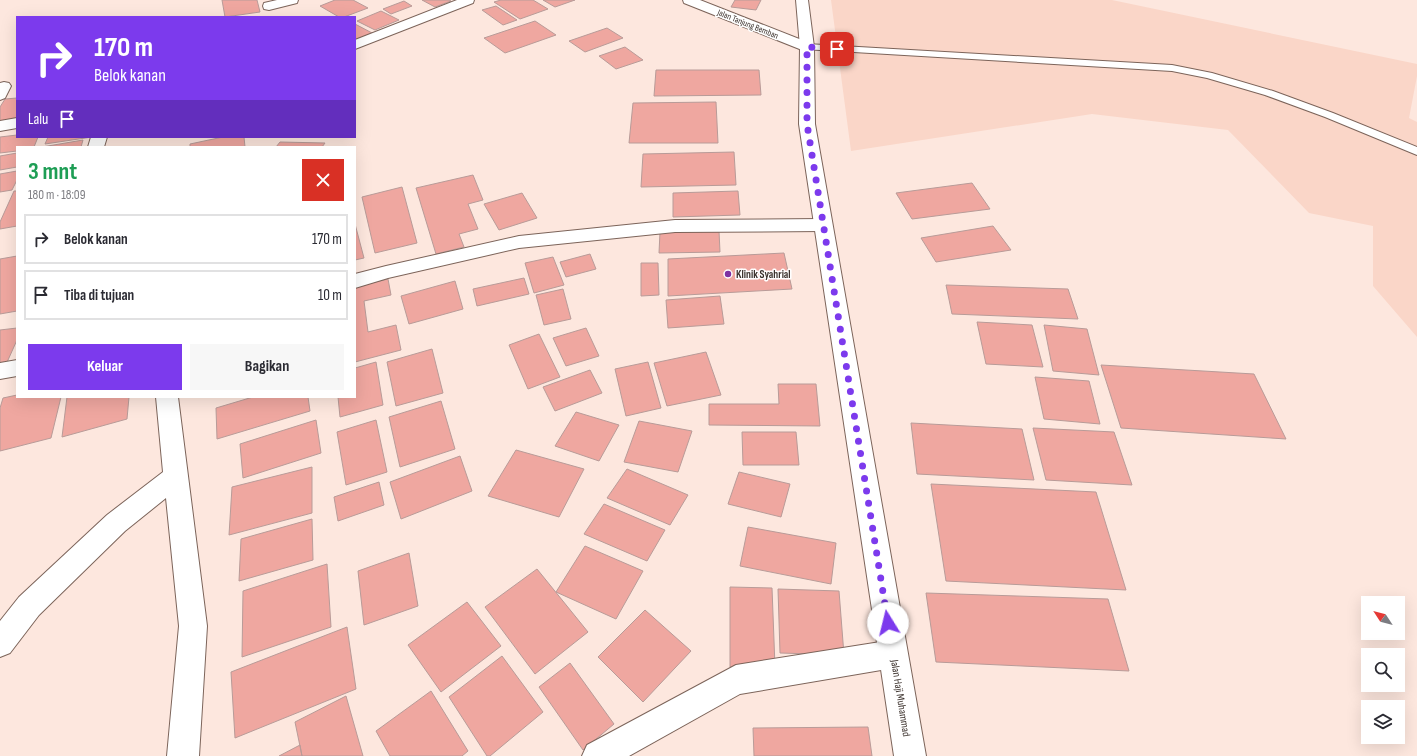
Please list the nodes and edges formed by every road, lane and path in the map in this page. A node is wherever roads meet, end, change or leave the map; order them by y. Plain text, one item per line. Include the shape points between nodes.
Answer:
1 (292, 0) edge
2 (468, 0) edge
3 (689, 0) edge
4 (802, 0) edge
5 (269, 6) dead end
6 (356, 45) edge
7 (807, 47) junction
8 (16, 123) edge
9 (0, 126) edge
10 (1417, 151) edge
11 (823, 225) junction
12 (356, 280) edge
13 (16, 368) edge
14 (0, 371) edge
15 (167, 398) edge
16 (177, 474) junction
17 (0, 643) edge
18 (894, 654) junction
19 (183, 756) edge
20 (598, 756) edge
21 (910, 756) edge

1 - 5 street
2 - 6 street
3 - 7 street, Jalan Tanjung Bemban
4 - 7 street, Jalan Haji Muhammad
7 - 10 lane via 1176,68 1262,92
7 - 11 street, Jalan Haji Muhammad via 807,124
8 - 9 street
11 - 12 street via 675,226 519,242
11 - 18 street, Jalan Haji Muhammad
13 - 14 street
15 - 16 street
16 - 17 street via 116,523 29,606
16 - 19 street via 193,626
18 - 20 street via 736,680
18 - 21 street, Jalan Haji Muhammad

